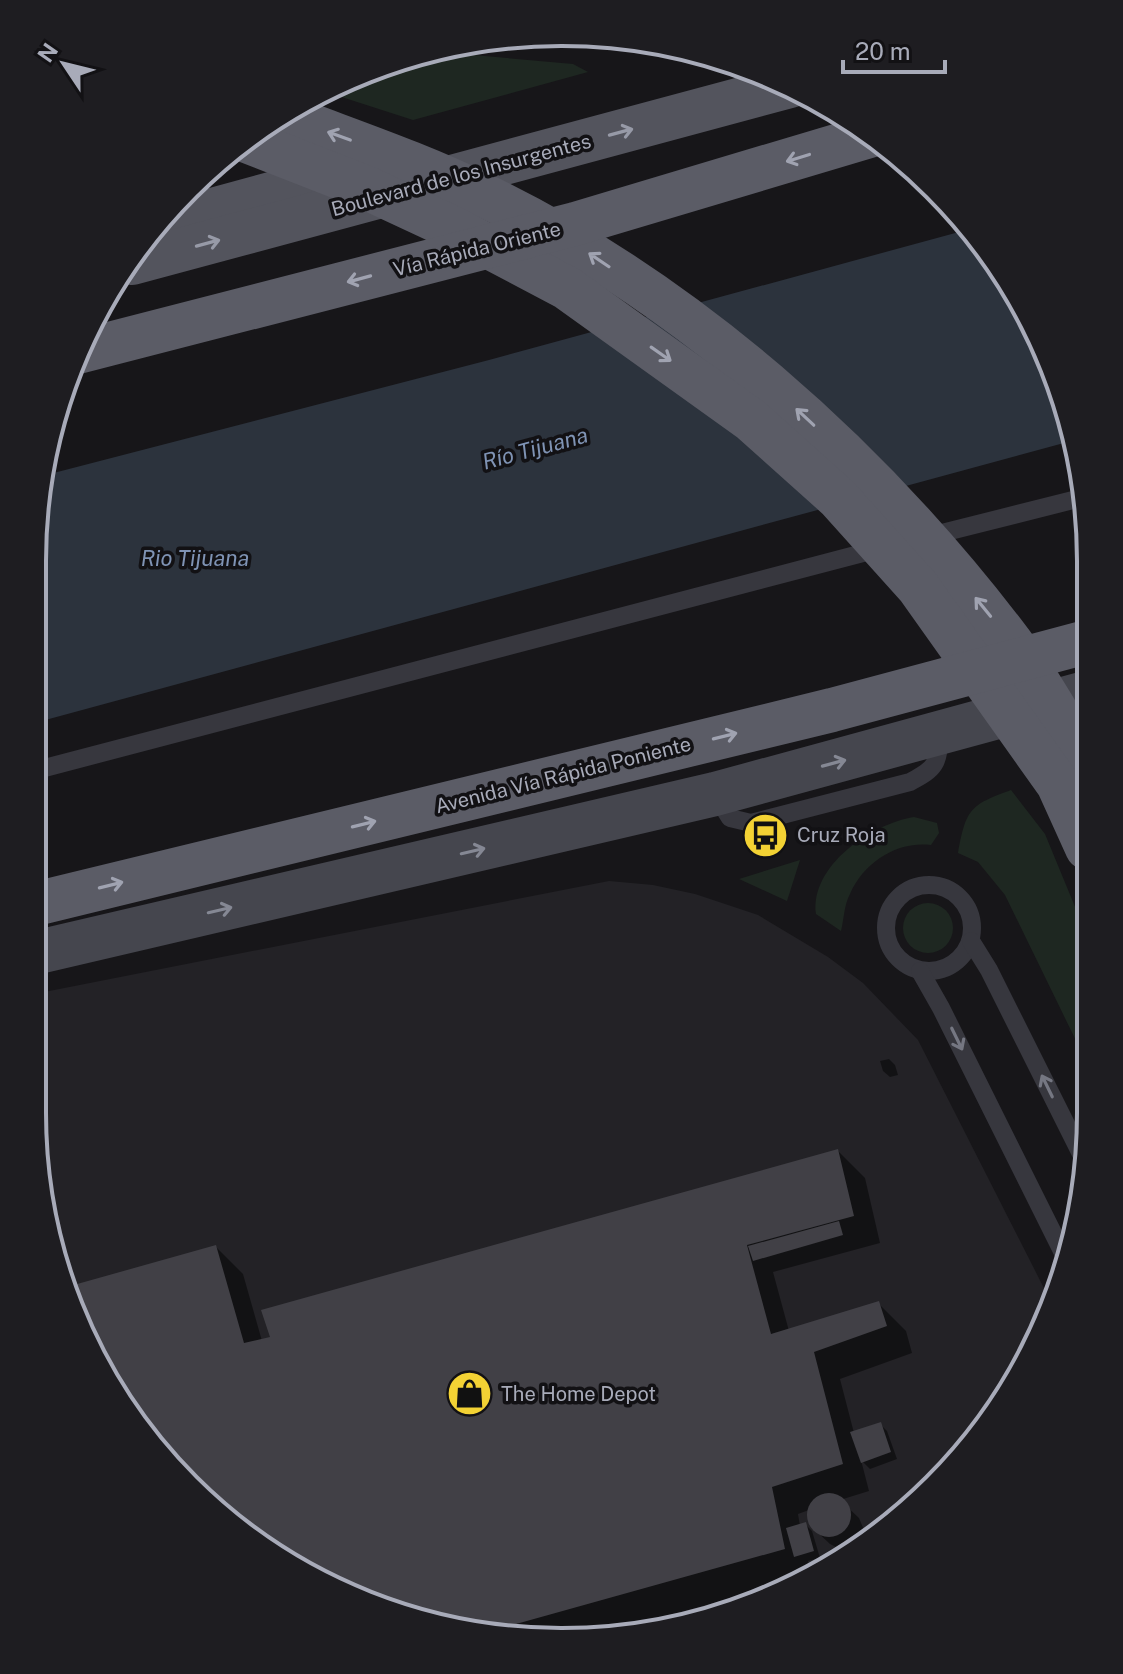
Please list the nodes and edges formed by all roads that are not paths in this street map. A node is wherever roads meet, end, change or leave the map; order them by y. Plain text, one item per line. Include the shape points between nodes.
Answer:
1 (725, 73) edge
2 (772, 91) edge
3 (296, 120) edge
4 (857, 140) edge
5 (258, 146) edge
6 (176, 220) edge
7 (144, 260) edge
8 (92, 348) edge
9 (1074, 500) edge
10 (1077, 644) edge
11 (1077, 695) edge
12 (46, 768) edge
13 (1073, 774) edge
14 (1077, 795) edge
15 (46, 901) edge
16 (971, 941) junction
17 (46, 950) edge
18 (920, 971) junction
19 (1076, 1144) edge
20 (1059, 1245) edge

1 - 6 main road, Boulevard de los Insurgentes
7 -> 2 main road, Boulevard de los Insurgentes
13 -> 3 highway via 1005,634 867,475 782,396 700,328 588,253 483,195
4 -> 8 highway, Vía Rápida Oriente via 575,224
5 -> 13 highway via 367,188 567,288 751,420 838,498
9 - 12 lane
15 -> 10 highway, Avenida Vía Rápida Poniente
17 -> 11 main road via 715,794
13 - 14 highway
16 - 18 lane via 951,966
16 - 18 lane via 970,914 954,892 941,886 914,888 893,905 886,932 897,957
19 -> 16 lane
18 -> 20 lane

